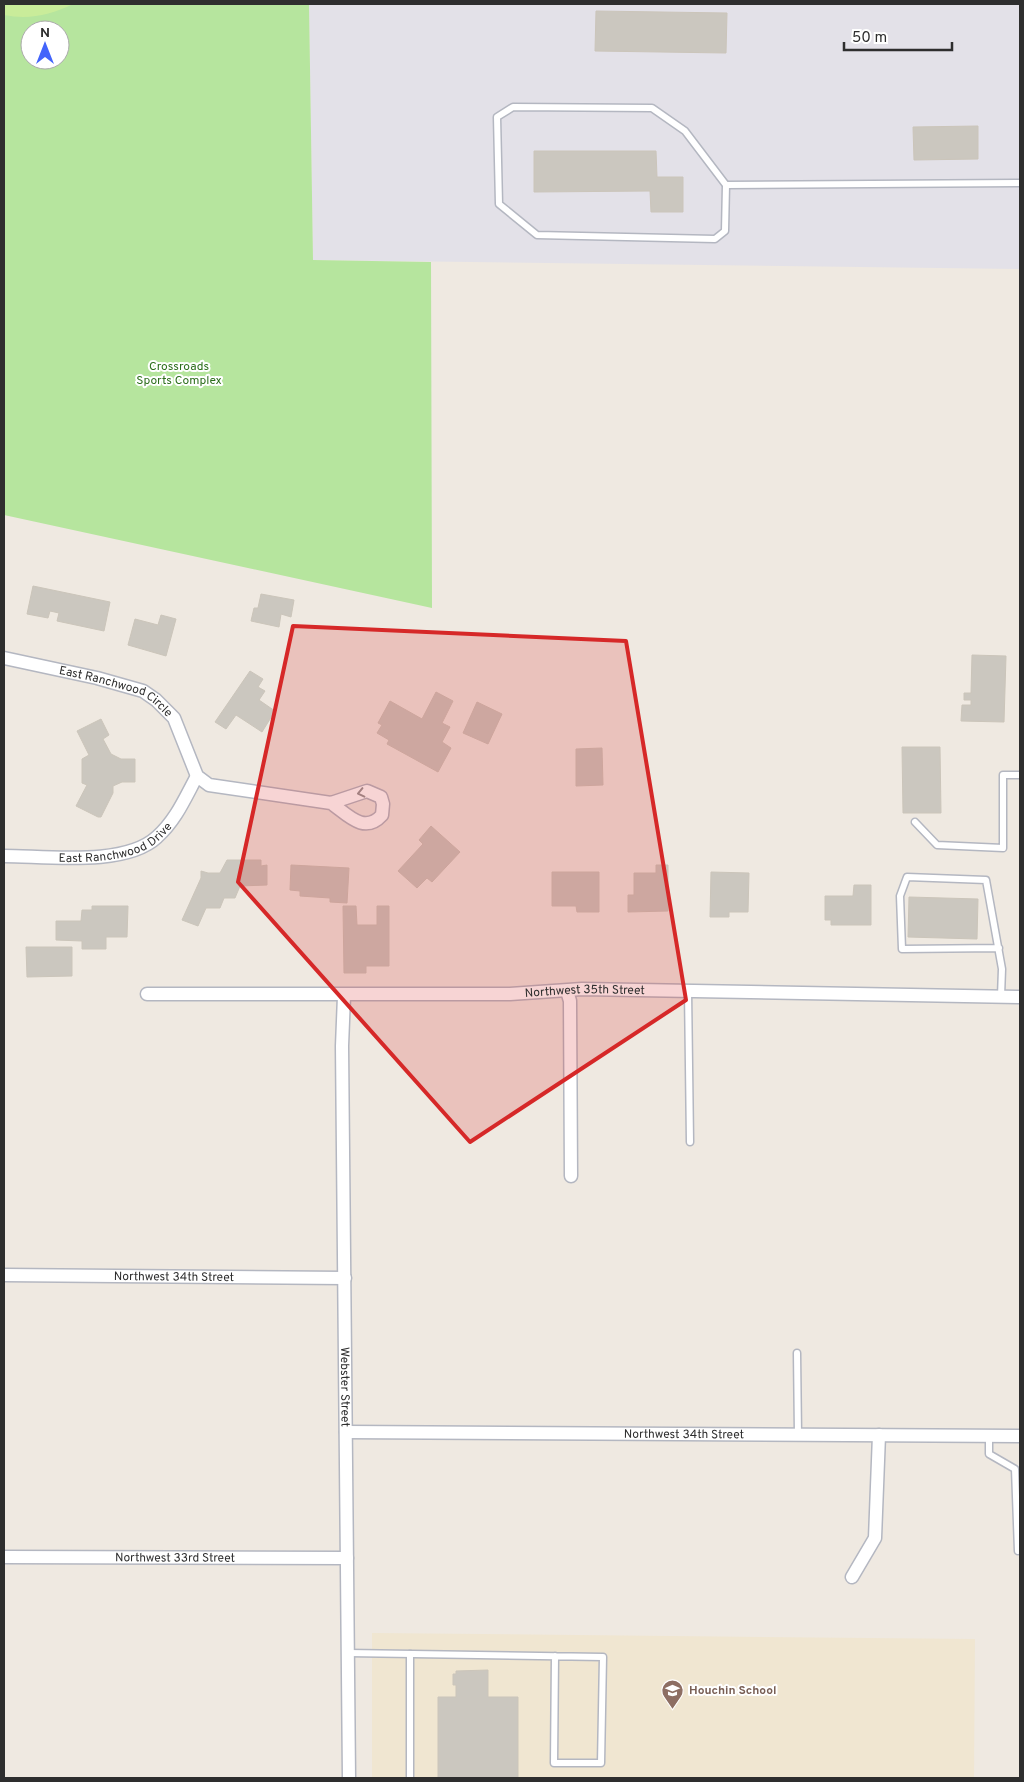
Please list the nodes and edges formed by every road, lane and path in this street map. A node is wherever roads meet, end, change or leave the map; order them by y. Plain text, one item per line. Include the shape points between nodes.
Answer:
1 (1020, 183) edge
2 (726, 184) junction
3 (4, 658) edge
4 (1020, 775) edge
5 (196, 776) junction
6 (331, 802) dead end
7 (915, 822) dead end
8 (4, 856) edge
9 (998, 948) junction
10 (688, 990) junction
11 (567, 991) junction
12 (148, 994) dead end
13 (344, 996) junction
14 (1002, 996) junction
15 (1020, 997) edge
16 (690, 1142) dead end
17 (571, 1176) dead end
18 (4, 1274) edge
19 (345, 1278) junction
20 (797, 1353) dead end
21 (346, 1432) junction
22 (798, 1434) junction
23 (879, 1435) junction
24 (989, 1436) junction
25 (1020, 1436) edge
26 (1018, 1551) dead end
27 (4, 1557) edge
28 (348, 1558) junction
29 (852, 1577) dead end
30 (348, 1653) junction
31 (410, 1654) junction
32 (555, 1656) junction
33 (349, 1778) edge
34 (410, 1778) edge

1 - 2 lane
2 - 2 lane via 685,131 652,108 513,107 497,116 499,204 537,235 715,238 725,231
3 - 5 street, East Ranchwood Circle via 143,691 174,718
4 - 7 lane via 1003,775 1003,848 937,845
5 - 6 street via 209,785
5 - 8 street, East Ranchwood Drive via 176,816 156,839 141,848 109,856
9 - 9 lane via 986,880 907,877 900,896 902,949
9 - 14 lane
10 - 11 street, Northwest 35th Street
10 - 14 street, Northwest 35th Street
10 - 16 lane
11 - 13 street, Northwest 35th Street
11 - 17 street via 570,1001
12 - 13 street, Northwest 35th Street
13 - 19 street, Webster Street
14 - 15 street, Northwest 35th Street
18 - 19 street, Northwest 34th Street
19 - 21 street, Webster Street
20 - 22 lane
21 - 22 street, Northwest 34th Street
21 - 28 street, Webster Street
22 - 23 street, Northwest 34th Street
23 - 24 street, Northwest 34th Street
23 - 29 street via 876,1538
24 - 25 street, Northwest 34th Street
24 - 26 lane via 989,1454 1015,1469
27 - 28 street, Northwest 33rd Street
28 - 30 street, Webster Street
30 - 31 lane
30 - 33 street, Webster Street
31 - 32 lane
31 - 34 lane
32 - 32 lane via 603,1657 601,1763 554,1763

